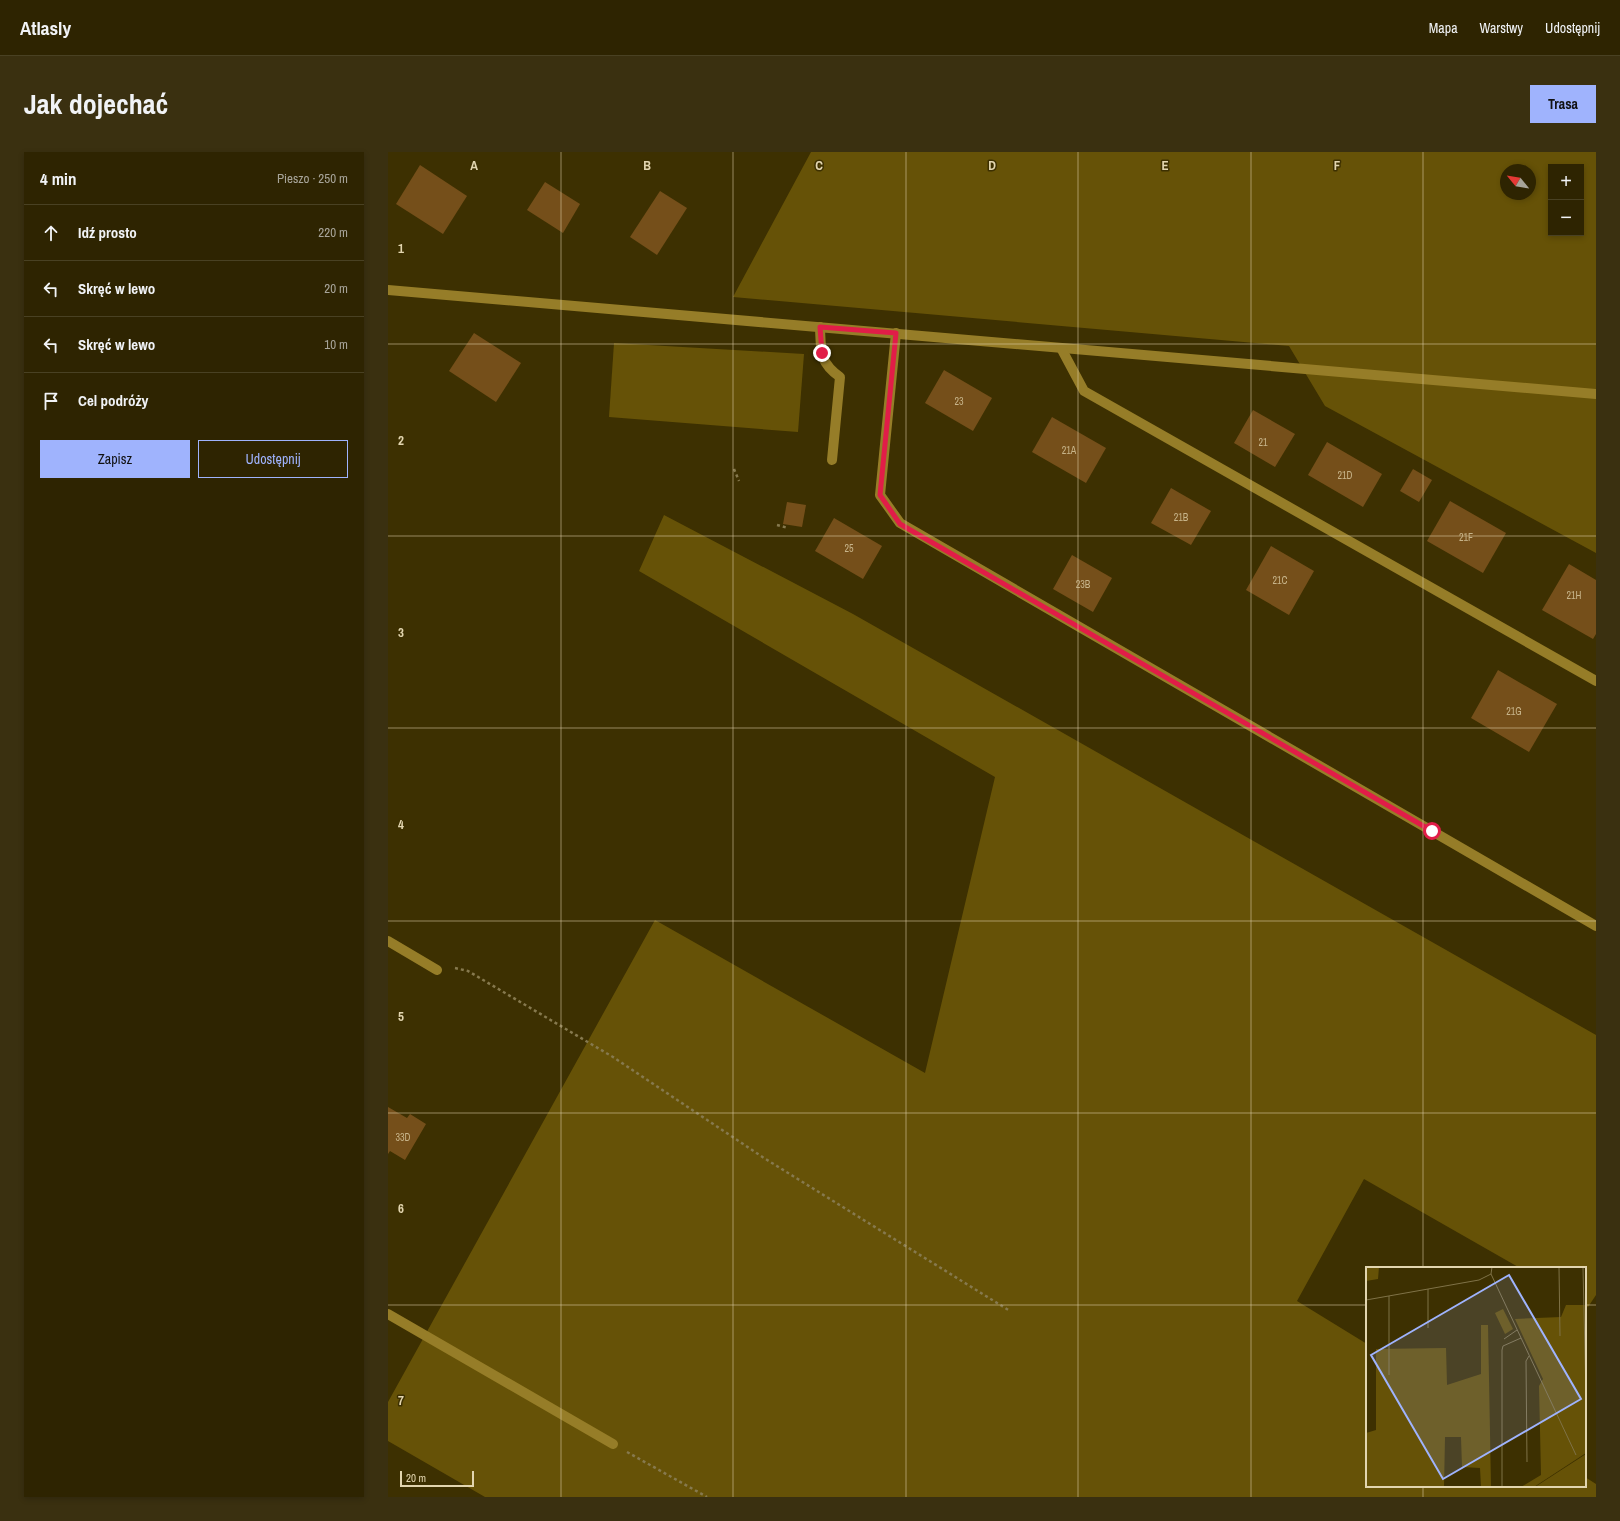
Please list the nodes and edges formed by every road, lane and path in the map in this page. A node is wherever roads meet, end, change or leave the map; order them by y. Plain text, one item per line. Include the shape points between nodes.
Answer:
1 (388, 290) edge
2 (820, 327) junction
3 (896, 333) junction
4 (1061, 348) junction
5 (1596, 394) edge
6 (832, 460) dead end
7 (734, 469) dead end
8 (739, 481) dead end
9 (777, 525) dead end
10 (788, 528) dead end
11 (1596, 681) edge
12 (1596, 926) edge
13 (388, 941) edge
14 (437, 970) joint
15 (1010, 1311) dead end
16 (388, 1314) edge
17 (613, 1444) joint
18 (707, 1497) edge

1 - 2 street
2 - 3 street
2 - 6 street via 822,353 829,369 840,377
3 - 4 street
3 - 12 street via 880,495 900,524
4 - 5 street
4 - 11 street via 1084,391
7 - 8 path
9 - 10 path
13 - 14 street
14 - 15 path via 449,966 468,971 613,1057 764,1158
16 - 17 street
17 - 18 path

